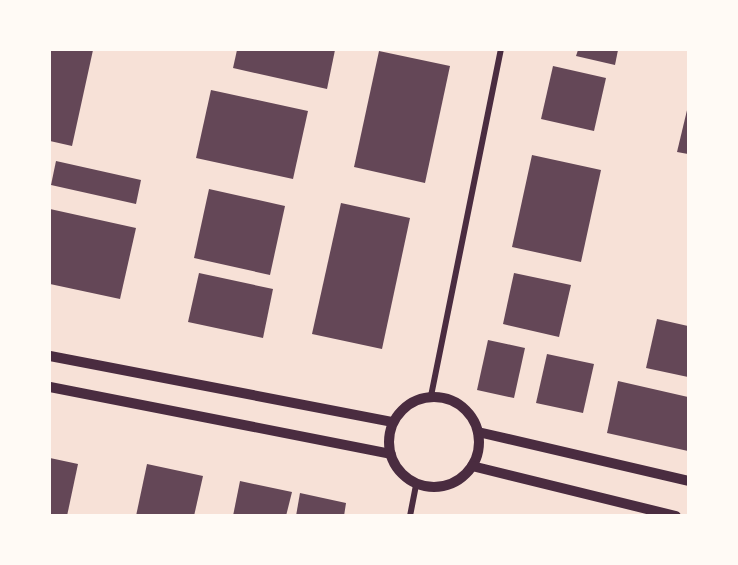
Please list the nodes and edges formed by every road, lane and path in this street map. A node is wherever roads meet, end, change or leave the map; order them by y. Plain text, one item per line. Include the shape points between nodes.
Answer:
1 (501, 50) edge
2 (50, 356) edge
3 (50, 387) edge
4 (431, 396) junction
5 (392, 422) junction
6 (478, 432) junction
7 (390, 454) junction
8 (472, 466) junction
9 (688, 481) edge
10 (416, 484) junction
11 (410, 516) edge
12 (676, 516) edge

1 - 4 street
2 - 5 street
3 - 7 street
4 - 5 street via 408,404
4 - 6 street via 456,402 466,409
5 - 7 street
6 - 8 street via 479,444
6 - 9 street
7 - 10 street via 405,477
8 - 10 street via 453,483 441,487
8 - 12 street
10 - 11 street

